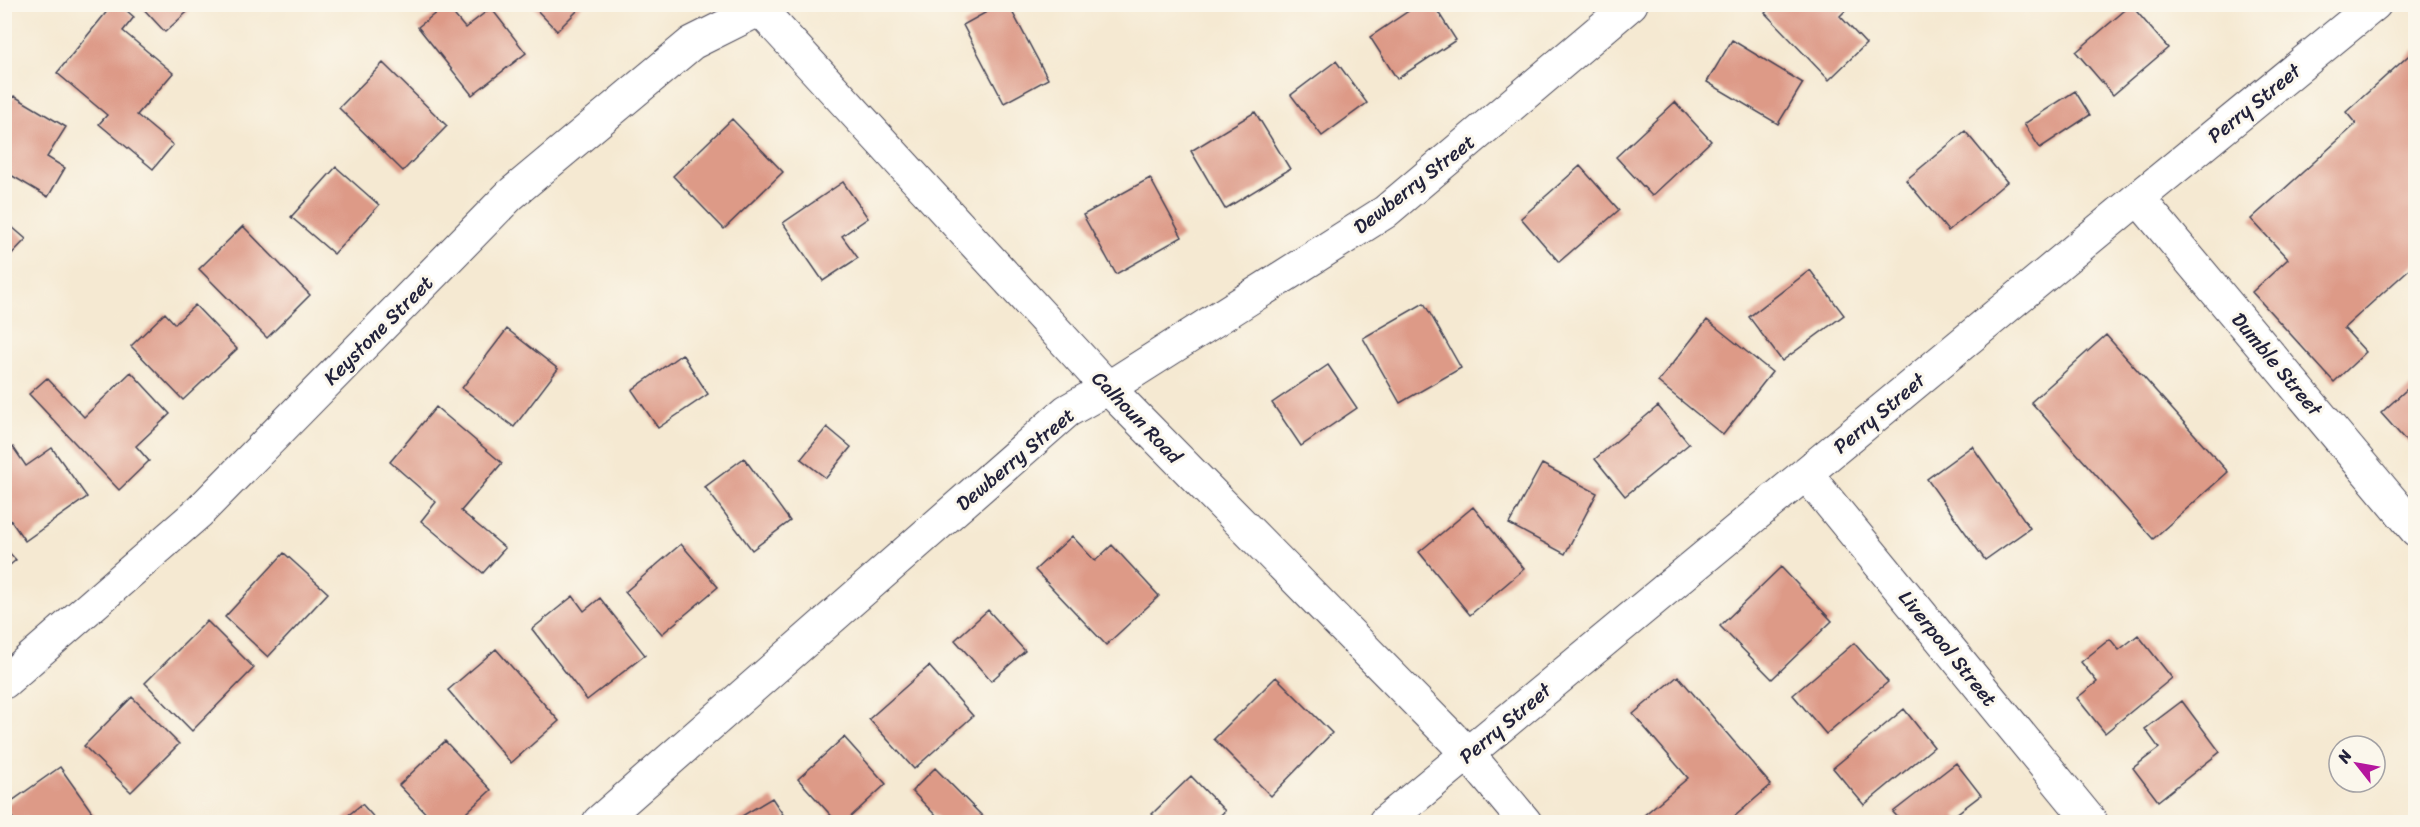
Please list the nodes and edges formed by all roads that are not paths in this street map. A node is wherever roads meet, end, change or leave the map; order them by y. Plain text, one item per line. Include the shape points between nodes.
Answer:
1 (1631, 4) edge
2 (2375, 4) edge
3 (761, 6) edge
4 (2138, 198) junction
5 (1108, 388) junction
6 (1806, 474) junction
7 (2415, 530) edge
8 (4, 682) edge
9 (1468, 754) junction
10 (599, 822) edge
11 (1385, 822) edge
12 (1526, 822) edge
13 (2091, 822) edge

1 - 5 street, Dewberry Street via 1385,212
2 - 4 street, Perry Street
3 - 5 street, Calhoun Road
3 - 8 street, Keystone Street via 692,43 510,195 199,512
4 - 6 street, Perry Street
4 - 7 street, Dumble Street
5 - 9 street, Calhoun Road
5 - 10 street, Dewberry Street via 1067,411
6 - 9 street, Perry Street
6 - 13 street, Liverpool Street
9 - 11 street, Perry Street
9 - 12 street, Calhoun Road

